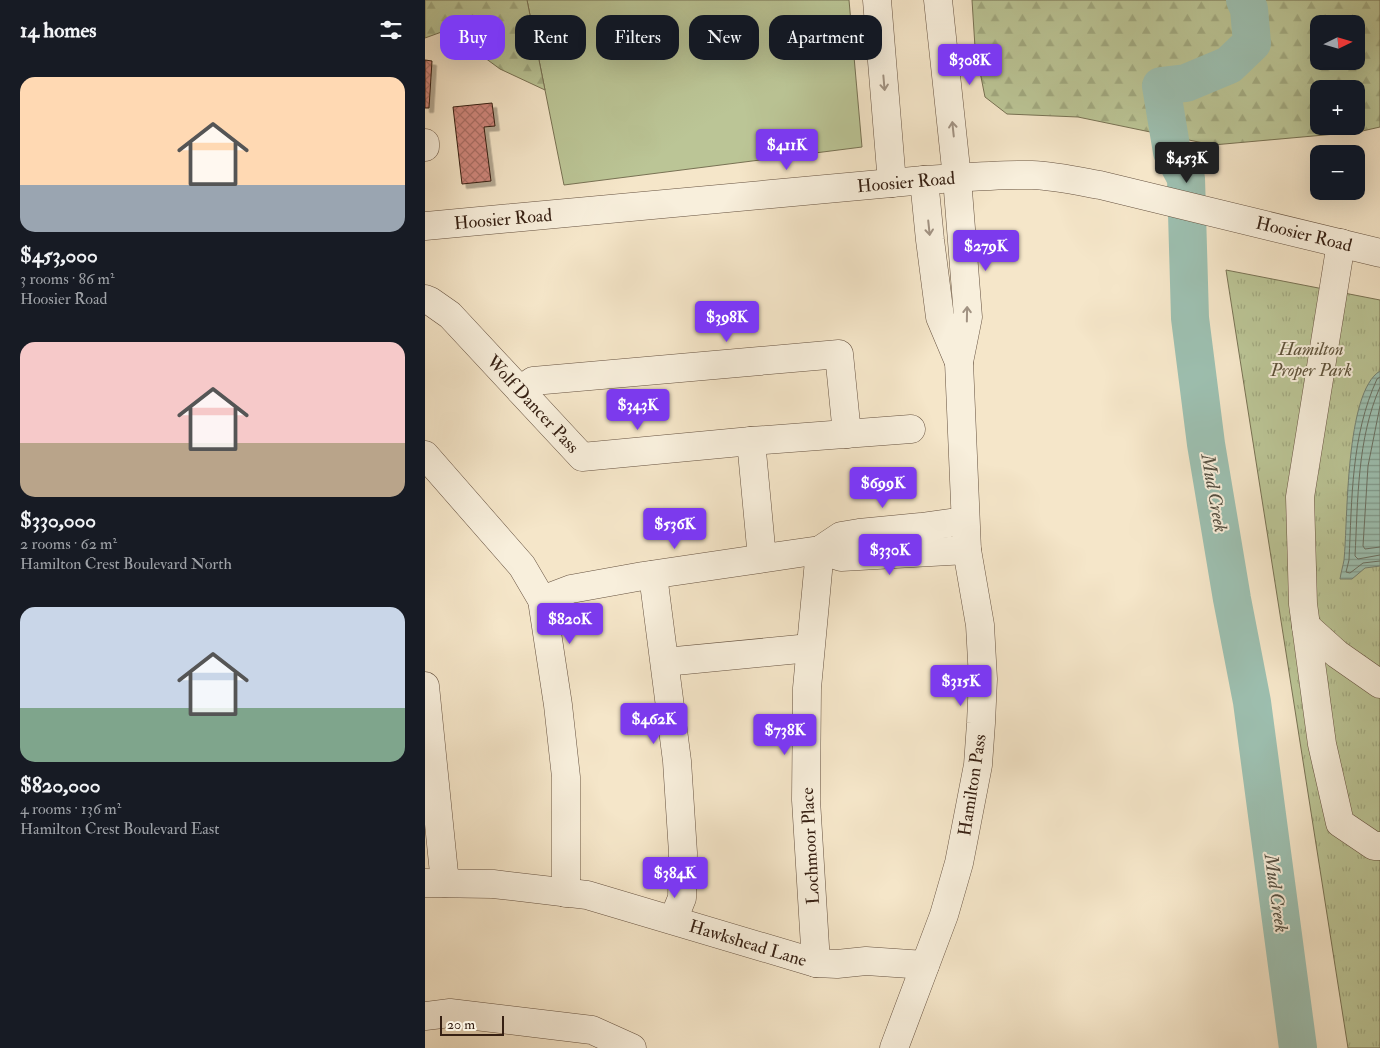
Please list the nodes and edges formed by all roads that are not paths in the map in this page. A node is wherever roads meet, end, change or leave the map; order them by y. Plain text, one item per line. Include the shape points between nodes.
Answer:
1 (877, 0) edge
2 (938, 0) edge
3 (425, 143) edge
4 (425, 147) edge
5 (957, 178) junction
6 (924, 180) junction
7 (892, 183) junction
8 (425, 226) edge
9 (1341, 244) junction
10 (1380, 253) edge
11 (425, 299) edge
12 (959, 362) junction
13 (520, 390) junction
14 (911, 429) dead end
15 (847, 434) junction
16 (751, 441) junction
17 (425, 455) edge
18 (965, 521) junction
19 (820, 550) junction
20 (967, 550) junction
21 (762, 558) junction
22 (653, 575) junction
23 (542, 600) junction
24 (1306, 626) junction
25 (810, 648) junction
26 (665, 662) junction
27 (1380, 684) edge
28 (425, 686) edge
29 (1380, 846) edge
30 (435, 883) edge
31 (566, 893) junction
32 (673, 920) junction
33 (816, 963) junction
34 (925, 965) junction
35 (425, 1016) edge
36 (633, 1048) edge
37 (894, 1048) edge

1 -> 7 street
5 -> 2 street, Hamilton Pass
3 - 4 street
5 - 6 street, Hoosier Road
5 - 9 street, Hoosier Road via 1013,175 1100,185
12 -> 5 street, Hamilton Pass via 968,316
6 - 7 street, Hoosier Road
6 -> 12 street, Hamilton Pass via 940,317
7 - 8 street, Hoosier Road
9 - 10 street, Hoosier Road
9 - 24 street via 1300,497
11 - 13 street, Wolf Dancer Pass via 450,315
12 - 18 street, Hamilton Pass
13 - 15 street via 533,381 839,354
13 - 16 street, Wolf Dancer Pass via 582,457
14 - 15 street, Wolf Dancer Pass
15 - 16 street, Wolf Dancer Pass
16 - 21 street
17 - 23 street via 522,566
18 - 19 street via 841,536
18 - 20 street, Hamilton Pass
19 - 20 street via 841,557
19 - 21 street
19 - 25 street, Lochmoor Place
20 - 34 street, Hamilton Pass via 980,625 983,679 978,765 959,862
21 - 22 street
22 - 23 street via 571,589
22 - 26 street
23 - 31 street via 566,777
24 - 27 street via 1337,654
24 - 29 street via 1322,744 1340,823 1374,846
25 - 26 street
25 - 33 street, Lochmoor Place via 806,800
26 - 32 street via 677,760 683,853 682,898
28 - 30 street
30 - 31 street, Hawkshead Lane via 493,884
31 - 32 street, Hawkshead Lane via 587,895
32 - 33 street, Hawkshead Lane
33 - 34 street, Hawkshead Lane via 866,961
34 - 37 street, Hamilton Pass
35 - 36 street via 450,1013 592,1030

